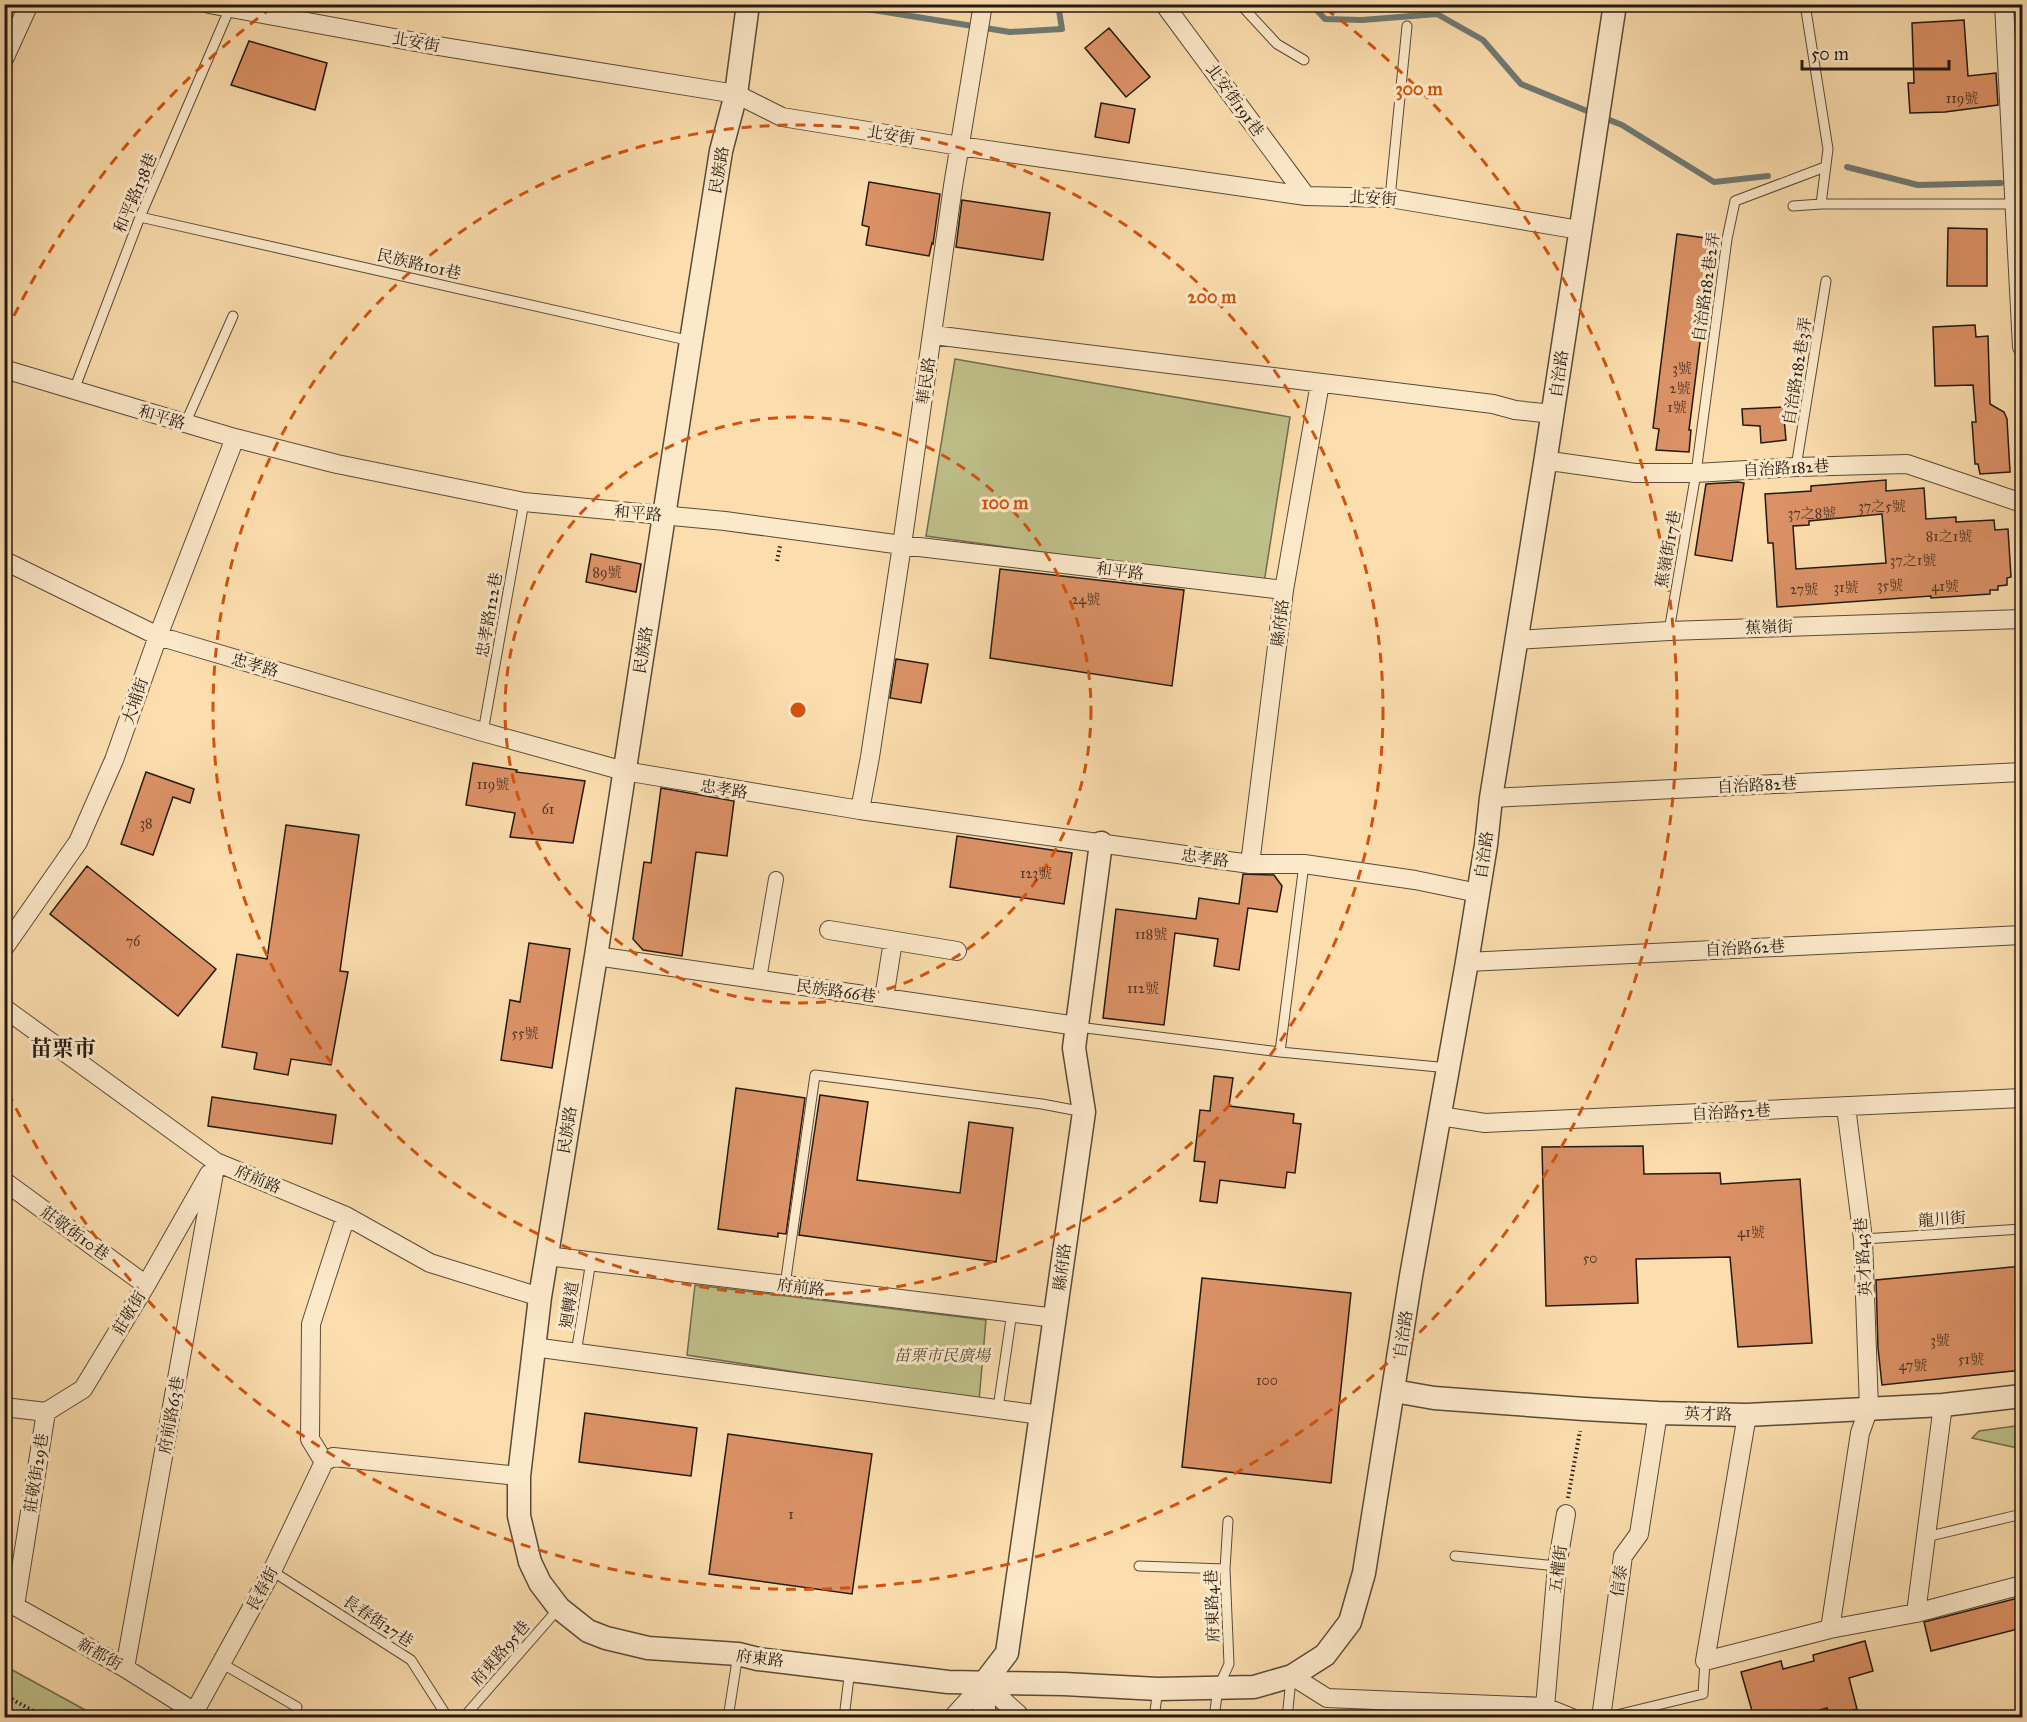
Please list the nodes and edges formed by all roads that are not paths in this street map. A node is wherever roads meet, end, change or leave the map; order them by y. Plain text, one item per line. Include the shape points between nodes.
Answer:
1 (29, 4) edge
2 (209, 4) edge
3 (748, 4) edge
4 (1164, 4) edge
5 (1240, 4) edge
6 (1616, 4) edge
7 (1805, 4) edge
8 (229, 10) junction
9 (299, 13) edge
10 (2010, 14) edge
11 (981, 18) edge
12 (1407, 26) dead end
13 (4, 59) edge
14 (1304, 60) dead end
15 (736, 94) junction
16 (960, 146) junction
17 (1825, 167) junction
18 (1306, 196) junction
19 (1390, 198) junction
20 (1821, 204) junction
21 (2015, 204) junction
22 (1793, 206) dead end
23 (140, 217) junction
24 (1580, 230) junction
25 (1826, 281) dead end
26 (233, 316) dead end
27 (933, 335) junction
28 (691, 341) junction
29 (2022, 347) edge
30 (4, 369) edge
31 (1320, 383) junction
32 (74, 390) junction
33 (1553, 414) junction
34 (185, 424) junction
35 (235, 438) junction
36 (1545, 463) junction
37 (1796, 466) junction
38 (1696, 473) junction
39 (524, 502) junction
40 (2022, 503) edge
41 (663, 515) junction
42 (902, 545) junction
43 (4, 571) edge
44 (1284, 590) junction
45 (2022, 619) edge
46 (1669, 631) junction
47 (158, 636) junction
48 (1516, 640) junction
49 (483, 732) junction
50 (624, 771) junction
51 (2022, 772) edge
52 (1491, 798) junction
53 (860, 810) junction
54 (1101, 843) junction
55 (1250, 864) junction
56 (1304, 864) junction
57 (776, 879) dead end
58 (1478, 893) junction
59 (829, 930) dead end
60 (2022, 935) edge
61 (893, 941) junction
62 (4, 948) edge
63 (957, 951) dead end
64 (596, 956) junction
65 (1467, 962) junction
66 (759, 979) junction
67 (884, 998) junction
68 (4, 1008) edge
69 (1077, 1026) junction
70 (1280, 1052) junction
71 (1449, 1068) junction
72 (2022, 1098) edge
73 (1846, 1107) junction
74 (1084, 1112) junction
75 (1440, 1116) junction
76 (216, 1162) junction
77 (4, 1181) edge
78 (345, 1216) junction
79 (2022, 1229) edge
80 (1863, 1239) junction
81 (547, 1256) junction
82 (591, 1262) junction
83 (146, 1285) junction
84 (785, 1285) junction
85 (540, 1297) junction
86 (1012, 1312) junction
87 (1056, 1317) junction
88 (533, 1347) junction
89 (576, 1353) junction
90 (1394, 1391) junction
91 (2022, 1395) edge
92 (1943, 1405) junction
93 (4, 1407) edge
94 (998, 1408) junction
95 (1869, 1408) junction
96 (46, 1412) junction
97 (1658, 1413) junction
98 (1041, 1415) junction
99 (1748, 1415) junction
100 (324, 1462) junction
101 (519, 1476) junction
102 (1566, 1514) road end
103 (2022, 1514) edge
104 (1228, 1521) dead end
105 (1926, 1537) junction
106 (1455, 1557) dead end
107 (1139, 1566) dead end
108 (1557, 1566) junction
109 (1225, 1569) junction
110 (272, 1571) junction
111 (2022, 1585) edge
112 (10, 1603) edge
113 (559, 1608) junction
114 (1916, 1613) junction
115 (1830, 1629) junction
116 (738, 1654) junction
117 (1704, 1660) junction
118 (221, 1663) junction
119 (125, 1668) junction
120 (850, 1669) junction
121 (1292, 1676) junction
122 (984, 1683) junction
123 (1218, 1688) junction
124 (1158, 1689) junction
125 (297, 1707) dead end
126 (1545, 1707) junction
127 (192, 1714) edge
128 (1567, 1717) edge
129 (448, 1718) edge
130 (463, 1718) edge
131 (728, 1718) edge
132 (844, 1718) edge
133 (952, 1718) edge
134 (974, 1718) edge
135 (984, 1718) edge
136 (993, 1718) edge
137 (1018, 1718) edge
138 (1154, 1718) edge
139 (1214, 1718) edge
140 (1287, 1718) edge
141 (1603, 1718) edge

1 - 13 street
2 - 8 street, 北安街
3 - 15 street, 民族路
4 - 18 street, 北安街191巷
5 - 14 lane via 1277,44
6 - 24 street, 自治路
7 - 17 lane via 1828,149
8 - 9 street, 北安街
8 - 23 lane, 和平路138巷
9 - 15 street, 北安街
10 - 21 street
11 - 16 street, 華民路
12 - 19 lane
15 - 16 street, 北安街 via 782,117
15 - 28 street, 民族路 via 721,151
16 - 18 street, 北安街
16 - 27 street, 華民路
17 - 20 lane
17 - 38 lane, 自治路182巷2弄 via 1735,201
18 - 19 street, 北安街
19 - 24 street, 北安街
20 - 21 lane
20 - 22 lane
21 - 29 street
23 - 28 lane, 民族路101巷
23 - 32 lane, 和平路138巷
24 - 33 street, 自治路
25 - 37 lane, 自治路182巷3弄
26 - 34 lane
27 - 31 street
27 - 42 street, 華民路
28 - 41 street, 民族路
30 - 32 street, 和平路
31 - 33 street
31 - 44 street, 縣府路
32 - 34 street, 和平路
33 - 36 street, 自治路
34 - 35 street, 和平路
35 - 39 street, 和平路 via 337,464
35 - 47 street, 大埔街
36 - 38 street, 自治路182巷 via 1635,473
36 - 48 street, 自治路
37 - 38 street, 自治路182巷
37 - 40 street, 自治路182巷 via 1907,464
38 - 46 lane, 蕉嶺街17巷
39 - 41 street, 和平路
39 - 49 lane, 忠孝路122巷
41 - 42 street, 和平路
41 - 50 street, 民族路
42 - 44 street, 和平路
42 - 53 street, 華民路
43 - 47 street, 忠孝路 via 9,563
44 - 55 street, 縣府路
45 - 46 street, 蕉嶺街
46 - 48 street, 蕉嶺街
47 - 49 street, 忠孝路
47 - 62 street, 大埔街 via 114,760 78,842
48 - 52 street, 自治路
49 - 50 street, 忠孝路
50 - 53 street, 忠孝路
50 - 64 street, 民族路
51 - 52 street, 自治路82巷
52 - 58 street, 自治路
53 - 54 street, 忠孝路
54 - 55 street, 忠孝路
54 - 69 street, 縣府路
55 - 56 street, 忠孝路
56 - 58 street, 忠孝路
56 - 70 lane
57 - 66 street
58 - 65 street, 自治路
59 - 61 street
60 - 65 street, 自治路62巷
61 - 63 street
61 - 67 street
64 - 66 street, 民族路66巷
64 - 81 street, 民族路
65 - 71 street, 自治路
66 - 67 street, 民族路66巷
67 - 69 street, 民族路66巷
68 - 76 street, 府前路
69 - 70 lane
69 - 74 street, 縣府路 via 1074,1048
70 - 71 lane
71 - 75 street, 自治路
72 - 73 street, 自治路52巷
73 - 75 street, 自治路52巷 via 1485,1123
73 - 80 street, 英才路43巷
74 - 84 lane via 815,1075
74 - 87 street, 縣府路
75 - 90 street, 自治路
76 - 78 street, 府前路
76 - 83 street, 莊敬街
76 - 119 street, 府前路63巷
77 - 83 street, 莊敬街10巷
78 - 85 street, 府前路 via 430,1263
78 - 100 street via 311,1324 310,1439
79 - 80 lane, 龍川街
80 - 95 street, 英才路43巷
81 - 82 street, 府前路
81 - 85 street, 民族路
82 - 84 street, 府前路
82 - 89 lane, 迴轉道
83 - 96 street, 莊敬街 via 83,1389
84 - 86 street, 府前路
85 - 88 street, 府東路
86 - 87 street, 府前路
86 - 94 lane
87 - 98 street, 縣府路
88 - 89 street
88 - 101 street, 府東路
89 - 94 street
90 - 97 street, 英才路 via 1434,1398
90 - 121 street, 自治路 via 1364,1573 1350,1622 1325,1655
91 - 92 street, 英才路
92 - 95 street, 英才路
92 - 105 street
93 - 96 street
94 - 98 street
95 - 99 street, 英才路
95 - 115 street via 1860,1432
96 - 112 street, 莊敬街29巷
97 - 99 street, 英才路
97 - 141 street, 信泰 via 1639,1534 1623,1556
98 - 122 street, 縣府路 via 1007,1653
99 - 117 street
100 - 101 street via 333,1457
100 - 110 street, 長春街
101 - 113 street, 府東路 via 519,1516 530,1562
102 - 108 street, 五權街
103 - 105 lane
104 - 109 lane, 府東路4巷
105 - 114 street
106 - 108 lane
107 - 109 lane
108 - 126 street, 五權街
109 - 123 lane, 府東路4巷 via 1229,1664
110 - 118 street, 長春街
110 - 129 lane, 長春街27巷 via 411,1660
111 - 114 street
112 - 119 street, 新都街
113 - 116 street, 府東路 via 588,1631 606,1638 648,1648
113 - 130 lane, 府東路95巷
114 - 115 street
115 - 117 street
116 - 120 street, 府東路
116 - 131 lane
117 - 141 lane via 1703,1694
118 - 125 lane
118 - 127 street, 長春街
119 - 127 street, 新都街
120 - 122 street, 府東路
120 - 132 lane
121 - 123 street, 府東路 via 1254,1687
121 - 126 street via 1327,1698
121 - 140 lane
122 - 124 street, 府東路
122 - 133 street
122 - 134 street
122 - 135 street
122 - 136 street
122 - 137 street
123 - 124 street, 府東路
123 - 139 lane, 府東路4巷
124 - 138 lane
126 - 128 street

